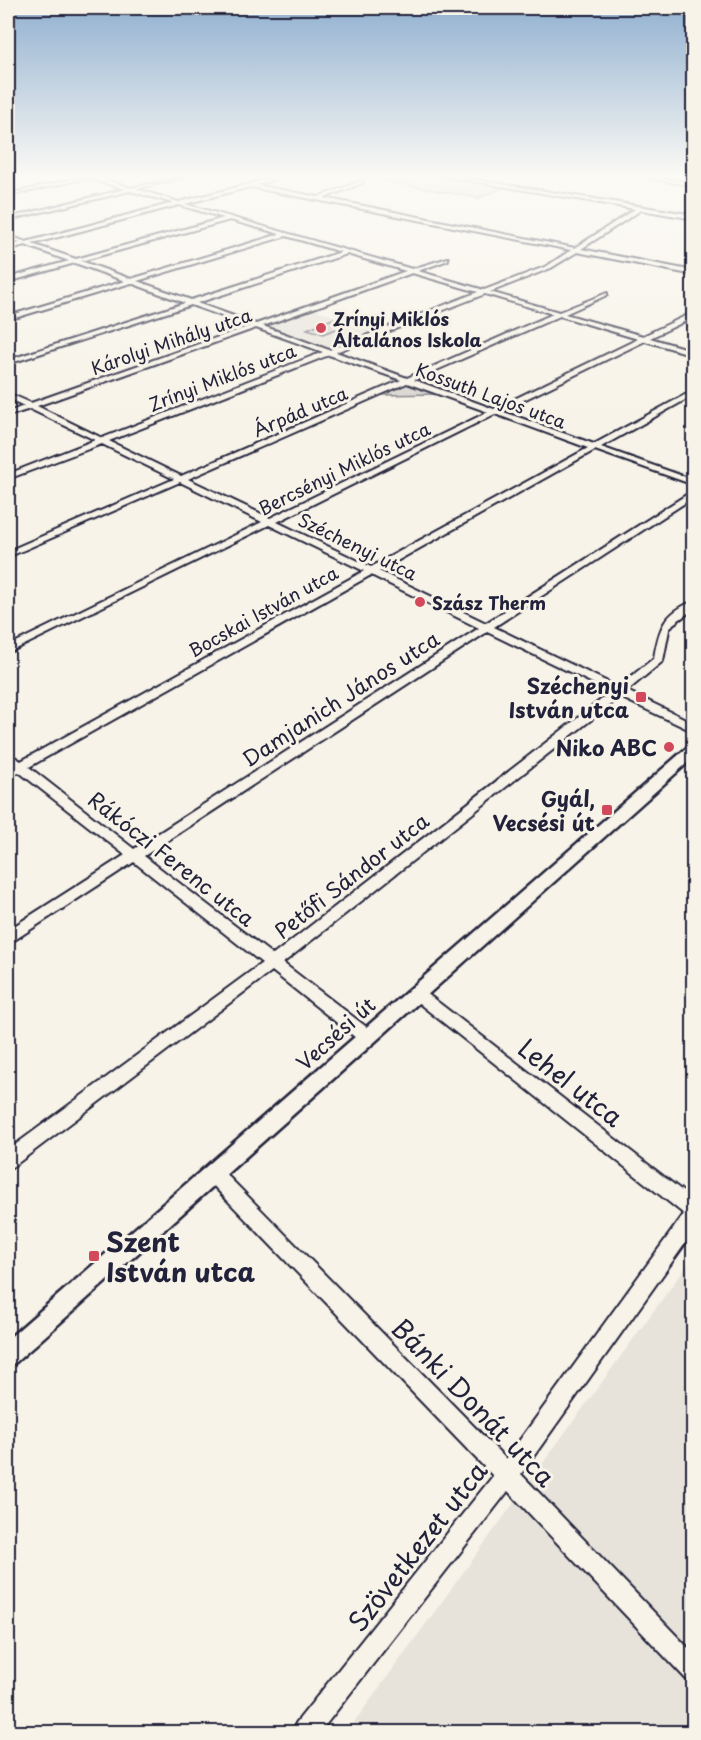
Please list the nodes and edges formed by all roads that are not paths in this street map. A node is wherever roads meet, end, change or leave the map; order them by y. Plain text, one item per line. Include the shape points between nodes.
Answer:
1 (64, 257) edge
2 (89, 257) edge
3 (210, 257) edge
4 (331, 257) edge
5 (365, 257) edge
6 (564, 257) edge
7 (616, 257) edge
8 (447, 259) dead end
9 (75, 261) junction
10 (413, 271) junction
11 (693, 273) edge
12 (8, 280) edge
13 (131, 281) junction
14 (484, 292) junction
15 (605, 294) dead end
16 (191, 303) junction
17 (693, 314) edge
18 (561, 315) junction
19 (8, 318) edge
20 (256, 327) junction
21 (646, 339) junction
22 (329, 352) junction
23 (693, 353) edge
24 (8, 362) edge
25 (407, 381) junction
26 (693, 392) edge
27 (8, 395) edge
28 (31, 406) junction
29 (495, 412) junction
30 (8, 414) edge
31 (102, 440) junction
32 (594, 448) junction
33 (8, 477) edge
34 (181, 478) junction
35 (693, 483) edge
36 (693, 493) edge
37 (271, 522) junction
38 (8, 554) edge
39 (371, 570) junction
40 (693, 604) edge
41 (486, 626) junction
42 (8, 650) edge
43 (620, 691) junction
44 (693, 728) edge
45 (693, 749) edge
46 (8, 757) edge
47 (14, 770) edge
48 (133, 856) junction
49 (8, 938) edge
50 (273, 963) junction
51 (416, 993) junction
52 (367, 1037) junction
53 (8, 1161) edge
54 (213, 1173) junction
55 (693, 1213) edge
56 (8, 1354) edge
57 (507, 1475) junction
58 (693, 1671) edge
59 (305, 1732) edge

1 - 9 street, Kossuth Lajos utca
2 - 9 street
3 - 13 street
4 - 16 street
5 - 10 street
6 - 14 street, Zrínyi Miklós utca via 549,267
7 - 11 street
8 - 10 street, Károlyi Mihály utca
9 - 12 street
9 - 13 street, Kossuth Lajos utca
10 - 14 street
10 - 20 street, Károlyi Mihály utca
13 - 16 street, Kossuth Lajos utca
13 - 19 street
14 - 18 street
14 - 22 street, Zrínyi Miklós utca
15 - 18 street, Árpád utca
16 - 20 street, Kossuth Lajos utca
16 - 24 street
17 - 21 street, Bercsényi Miklós utca
18 - 21 street
18 - 25 street, Árpád utca
20 - 22 street, Kossuth Lajos utca
20 - 28 street, Károlyi Mihály utca
21 - 23 street
21 - 29 street, Bercsényi Miklós utca
22 - 25 street, Kossuth Lajos utca
22 - 31 street, Zrínyi Miklós utca
25 - 29 street, Kossuth Lajos utca
25 - 34 street, Árpád utca
26 - 32 street, Bocskai István utca
27 - 28 street, Széchenyi utca
28 - 30 street, Károlyi Mihály utca
28 - 31 street, Széchenyi utca
29 - 32 street, Kossuth Lajos utca
29 - 37 street, Bercsényi Miklós utca
31 - 33 street, Zrínyi Miklós utca
31 - 34 street, Széchenyi utca
32 - 35 street, Kossuth Lajos utca
32 - 39 street, Bocskai István utca
34 - 37 street, Széchenyi utca
34 - 38 street, Árpád utca
36 - 41 street, Damjanich János utca
37 - 39 street, Széchenyi utca
37 - 42 street, Bercsényi Miklós utca
39 - 41 street, Széchenyi utca
39 - 47 street, Bocskai István utca
40 - 43 street, Petőfi Sándor utca via 664,630 659,659
41 - 43 street, Széchenyi utca
41 - 48 street, Damjanich János utca
43 - 44 street, Széchenyi utca
43 - 50 street, Petőfi Sándor utca
45 - 51 main road, Vecsési út
46 - 47 street, Rákóczi Ferenc utca
47 - 48 street, Rákóczi Ferenc utca
48 - 49 street, Damjanich János utca
48 - 50 street, Rákóczi Ferenc utca
50 - 52 street, Rákóczi Ferenc utca
50 - 53 street, Petőfi Sándor utca
51 - 52 main road, Vecsési út
51 - 55 street, Lehel utca
52 - 54 main road, Vecsési út
54 - 56 main road, Vecsési út
54 - 57 street, Bánki Donát utca
55 - 57 street, Szövetkezet utca
57 - 58 street, Bánki Donát utca
57 - 59 street, Szövetkezet utca

